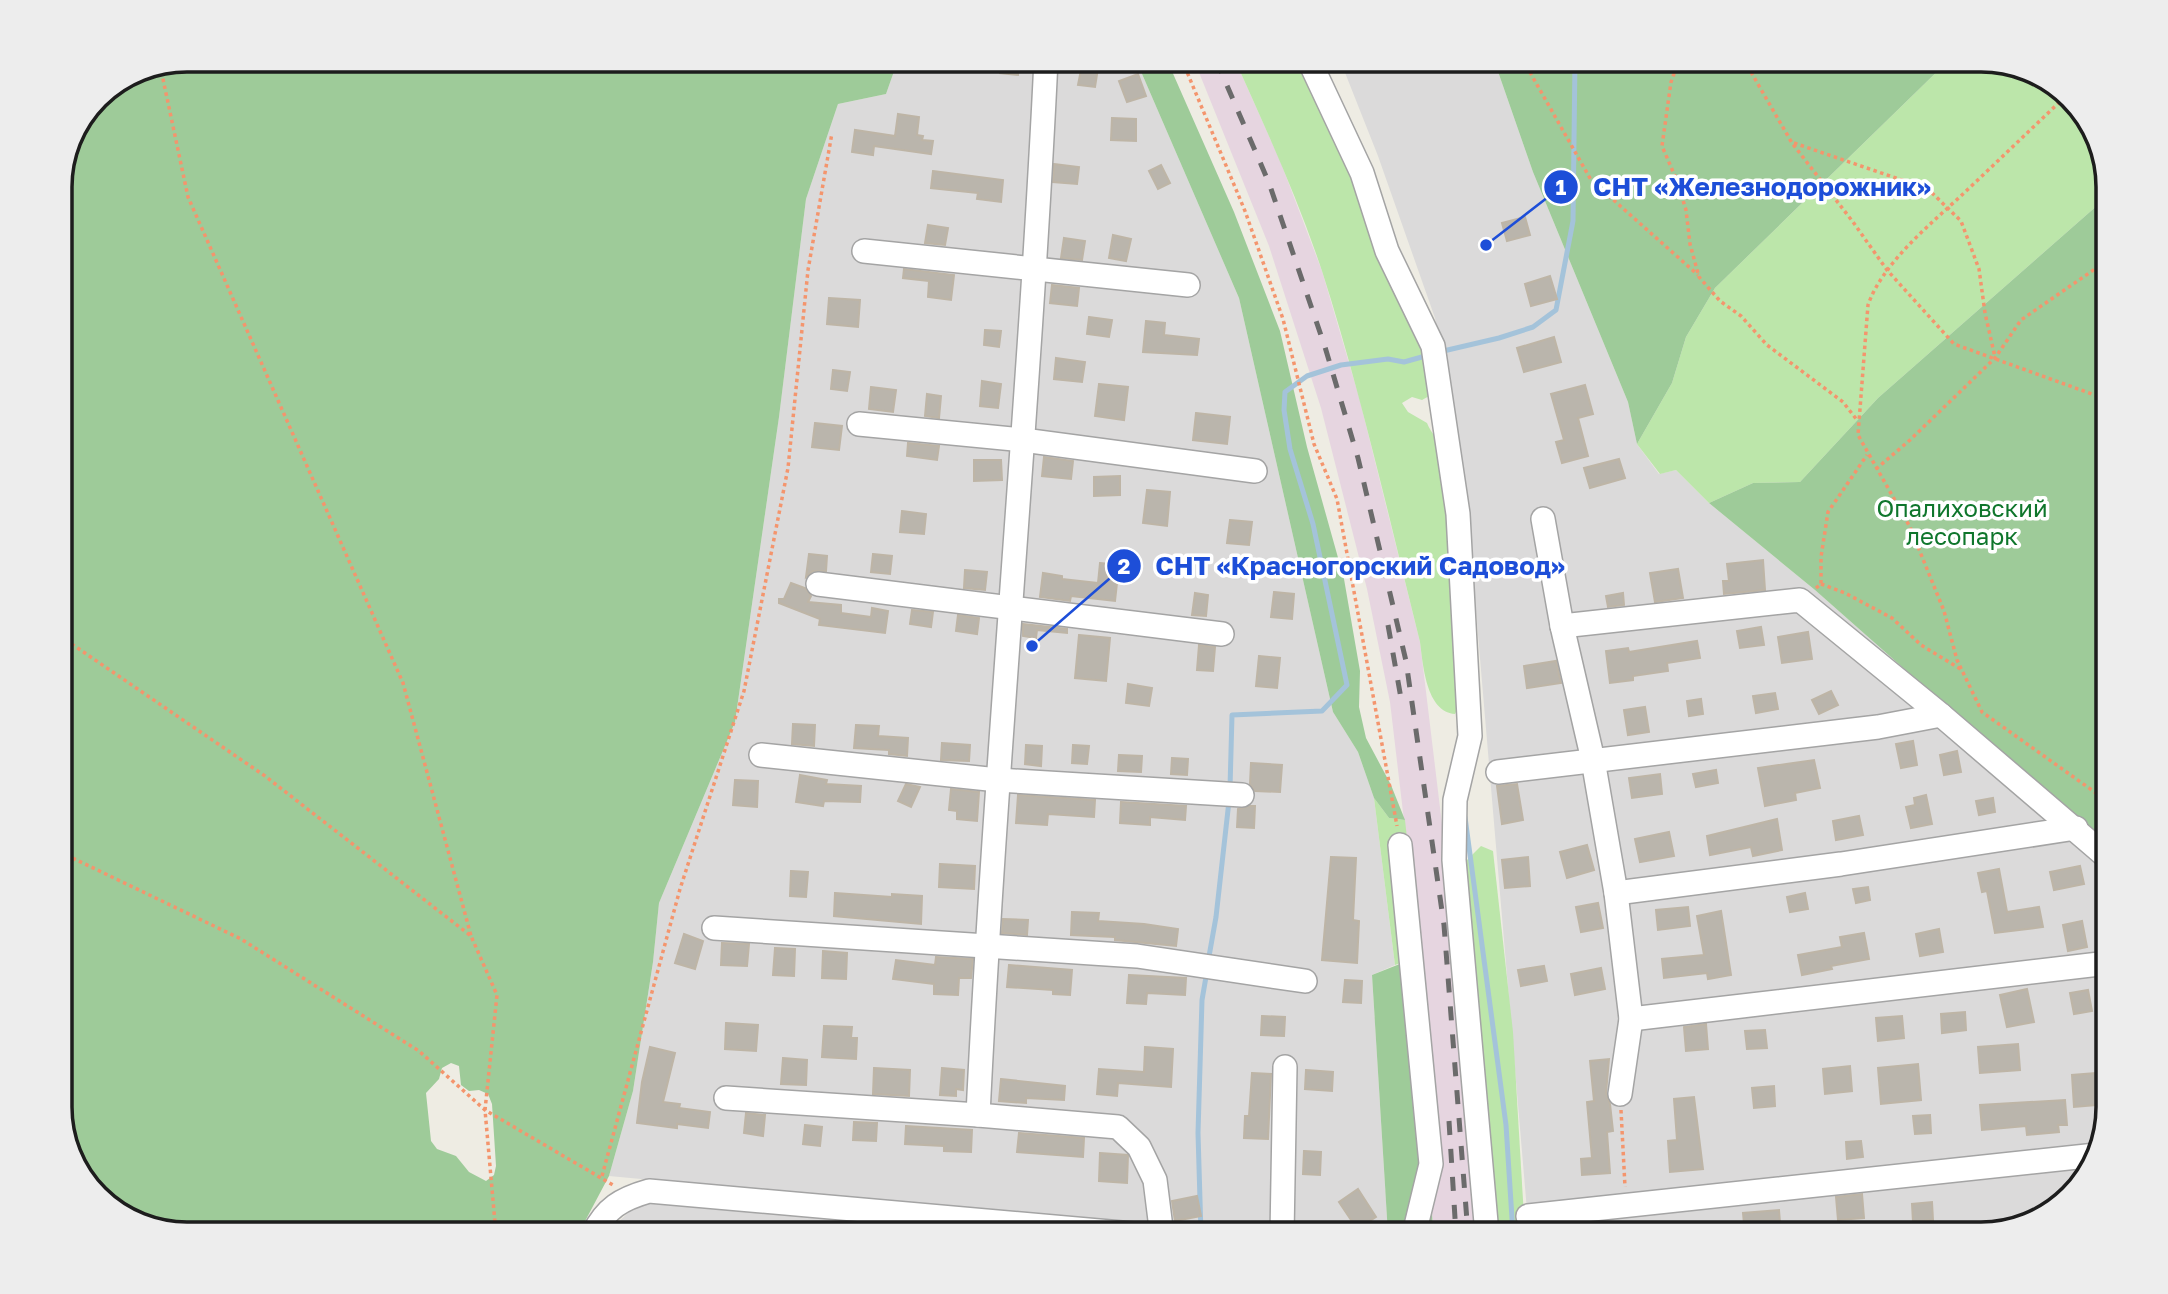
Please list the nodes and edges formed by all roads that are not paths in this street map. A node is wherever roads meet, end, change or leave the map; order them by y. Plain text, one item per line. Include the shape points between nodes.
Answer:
1 (1045, 72) edge
2 (1315, 72) edge
3 (864, 251) dead end
4 (1034, 270) junction
5 (1188, 285) dead end
6 (859, 424) dead end
7 (1023, 440) junction
8 (1255, 471) dead end
9 (1543, 519) dead end
10 (818, 584) dead end
11 (1012, 608) junction
12 (1562, 626) junction
13 (1222, 634) dead end
14 (1941, 715) junction
15 (761, 755) dead end
16 (1593, 760) junction
17 (1498, 772) dead end
18 (998, 780) junction
19 (1241, 795) dead end
20 (2076, 828) junction
21 (1400, 845) road end
22 (2096, 847) edge
23 (1616, 893) junction
24 (714, 928) dead end
25 (986, 945) junction
26 (2096, 964) edge
27 (1305, 981) dead end
28 (1631, 1019) junction
29 (1285, 1067) dead end
30 (1620, 1094) road end
31 (726, 1098) dead end
32 (978, 1115) junction
33 (2085, 1156) edge
34 (1528, 1216) dead end
35 (599, 1222) edge
36 (998, 1222) edge
37 (1160, 1222) edge
38 (1282, 1222) edge
39 (1417, 1222) edge
40 (1486, 1222) edge

1 - 4 street
2 - 40 street via 1362,173 1388,251 1430,339 1437,372 1458,514 1467,669 1470,736 1455,800 1454,860
3 - 4 street
4 - 5 street
4 - 7 street
6 - 7 street
7 - 8 street
7 - 11 street
9 - 12 street
10 - 11 street
11 - 13 street
11 - 18 street
12 - 14 street via 1800,600
12 - 16 street
14 - 16 street via 1878,727
14 - 20 street
15 - 18 street
16 - 17 street
16 - 23 street
18 - 19 street
18 - 25 street
20 - 22 street
20 - 23 street
21 - 39 street via 1430,1164
23 - 28 street
24 - 25 street
25 - 27 street via 1137,956
25 - 32 street
26 - 28 street
28 - 30 street
29 - 38 street
31 - 32 street
32 - 37 street via 1118,1127 1139,1147 1155,1180
33 - 34 street
35 - 36 street via 629,1197 649,1191

